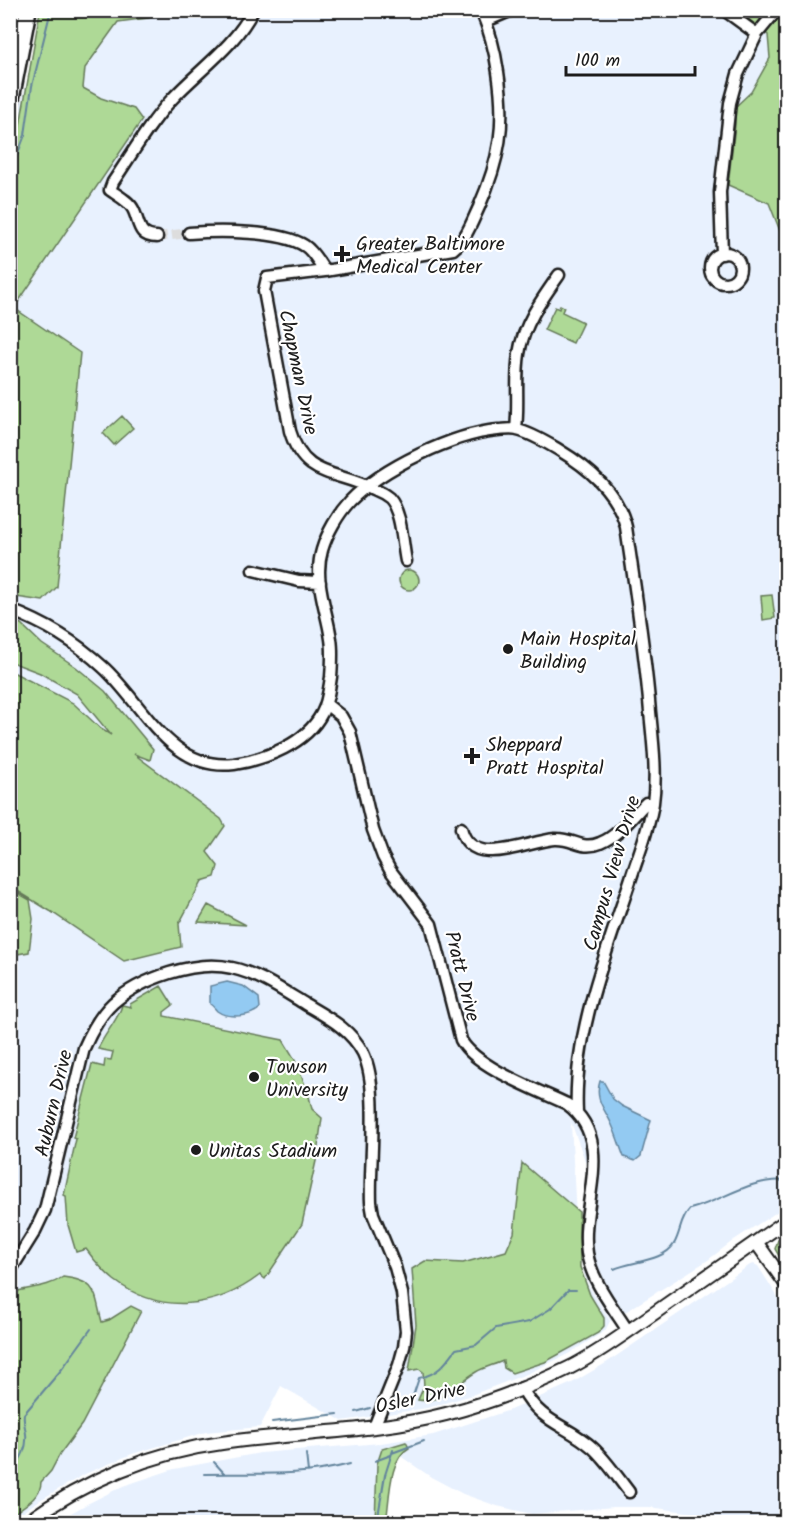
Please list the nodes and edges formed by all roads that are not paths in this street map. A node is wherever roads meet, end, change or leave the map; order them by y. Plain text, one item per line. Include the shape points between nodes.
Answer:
1 (12, 10) edge
2 (28, 10) edge
3 (253, 10) edge
4 (512, 10) edge
5 (724, 10) edge
6 (777, 10) edge
7 (484, 16) edge
8 (10, 18) edge
9 (757, 34) junction
10 (10, 104) edge
11 (189, 233) tunnel mouth
12 (157, 237) dead end
13 (722, 254) dead end
14 (325, 271) junction
15 (559, 276) dead end
16 (516, 429) junction
17 (368, 486) junction
18 (406, 561) dead end
19 (253, 570) dead end
20 (320, 582) junction
21 (10, 610) edge
22 (326, 704) junction
23 (652, 803) junction
24 (461, 828) dead end
25 (577, 1112) junction
26 (786, 1221) edge
27 (756, 1242) junction
28 (10, 1271) edge
29 (786, 1284) edge
30 (628, 1331) junction
31 (522, 1388) junction
32 (374, 1427) junction
33 (629, 1492) dead end
34 (27, 1522) edge

1 - 8 main road
2 - 10 main road
3 - 12 street via 232,42 161,113 113,182 110,190 133,208 140,229
4 - 7 street
5 - 9 street
6 - 9 street
7 - 14 street via 493,40 503,112 502,134 491,180 465,237 453,249
9 - 13 street via 738,74 730,103 720,192
11 - 14 street via 237,232 288,239 308,248
14 - 17 street, Chapman Drive via 267,278 264,291 290,431 308,464
15 - 16 street via 535,312 521,345
16 - 17 street via 457,437
16 - 23 street, Campus View Drive via 555,448 588,471 611,494 624,518 650,705
17 - 18 street via 389,499 397,512
17 - 20 street via 348,503 328,533 320,559
19 - 20 street
20 - 22 street via 332,650
21 - 22 street via 47,627 95,659 169,742 201,761 234,764 276,751 312,727
22 - 25 street, Pratt Drive via 341,716 350,732 383,857 431,924 464,1047 486,1064
23 - 24 street via 646,803 612,836 591,846 559,839 484,851 465,839
23 - 25 street, Campus View Drive via 584,1036 577,1079
25 - 30 street, Campus View Drive via 589,1132 592,1151 587,1254 595,1279
26 - 27 street, Osler Drive
27 - 29 street
27 - 30 street, Osler Drive
28 - 32 street, Auburn Drive via 49,1199 80,1060 93,1029 109,1007 132,990 193,968 231,967 266,980 347,1031 363,1053 371,1078 371,1202 395,1266 406,1332 399,1365
30 - 31 street, Osler Drive via 570,1368
31 - 32 street, Osler Drive via 447,1414
31 - 33 street via 539,1413 600,1454
32 - 34 street, Osler Drive via 186,1449 100,1479

